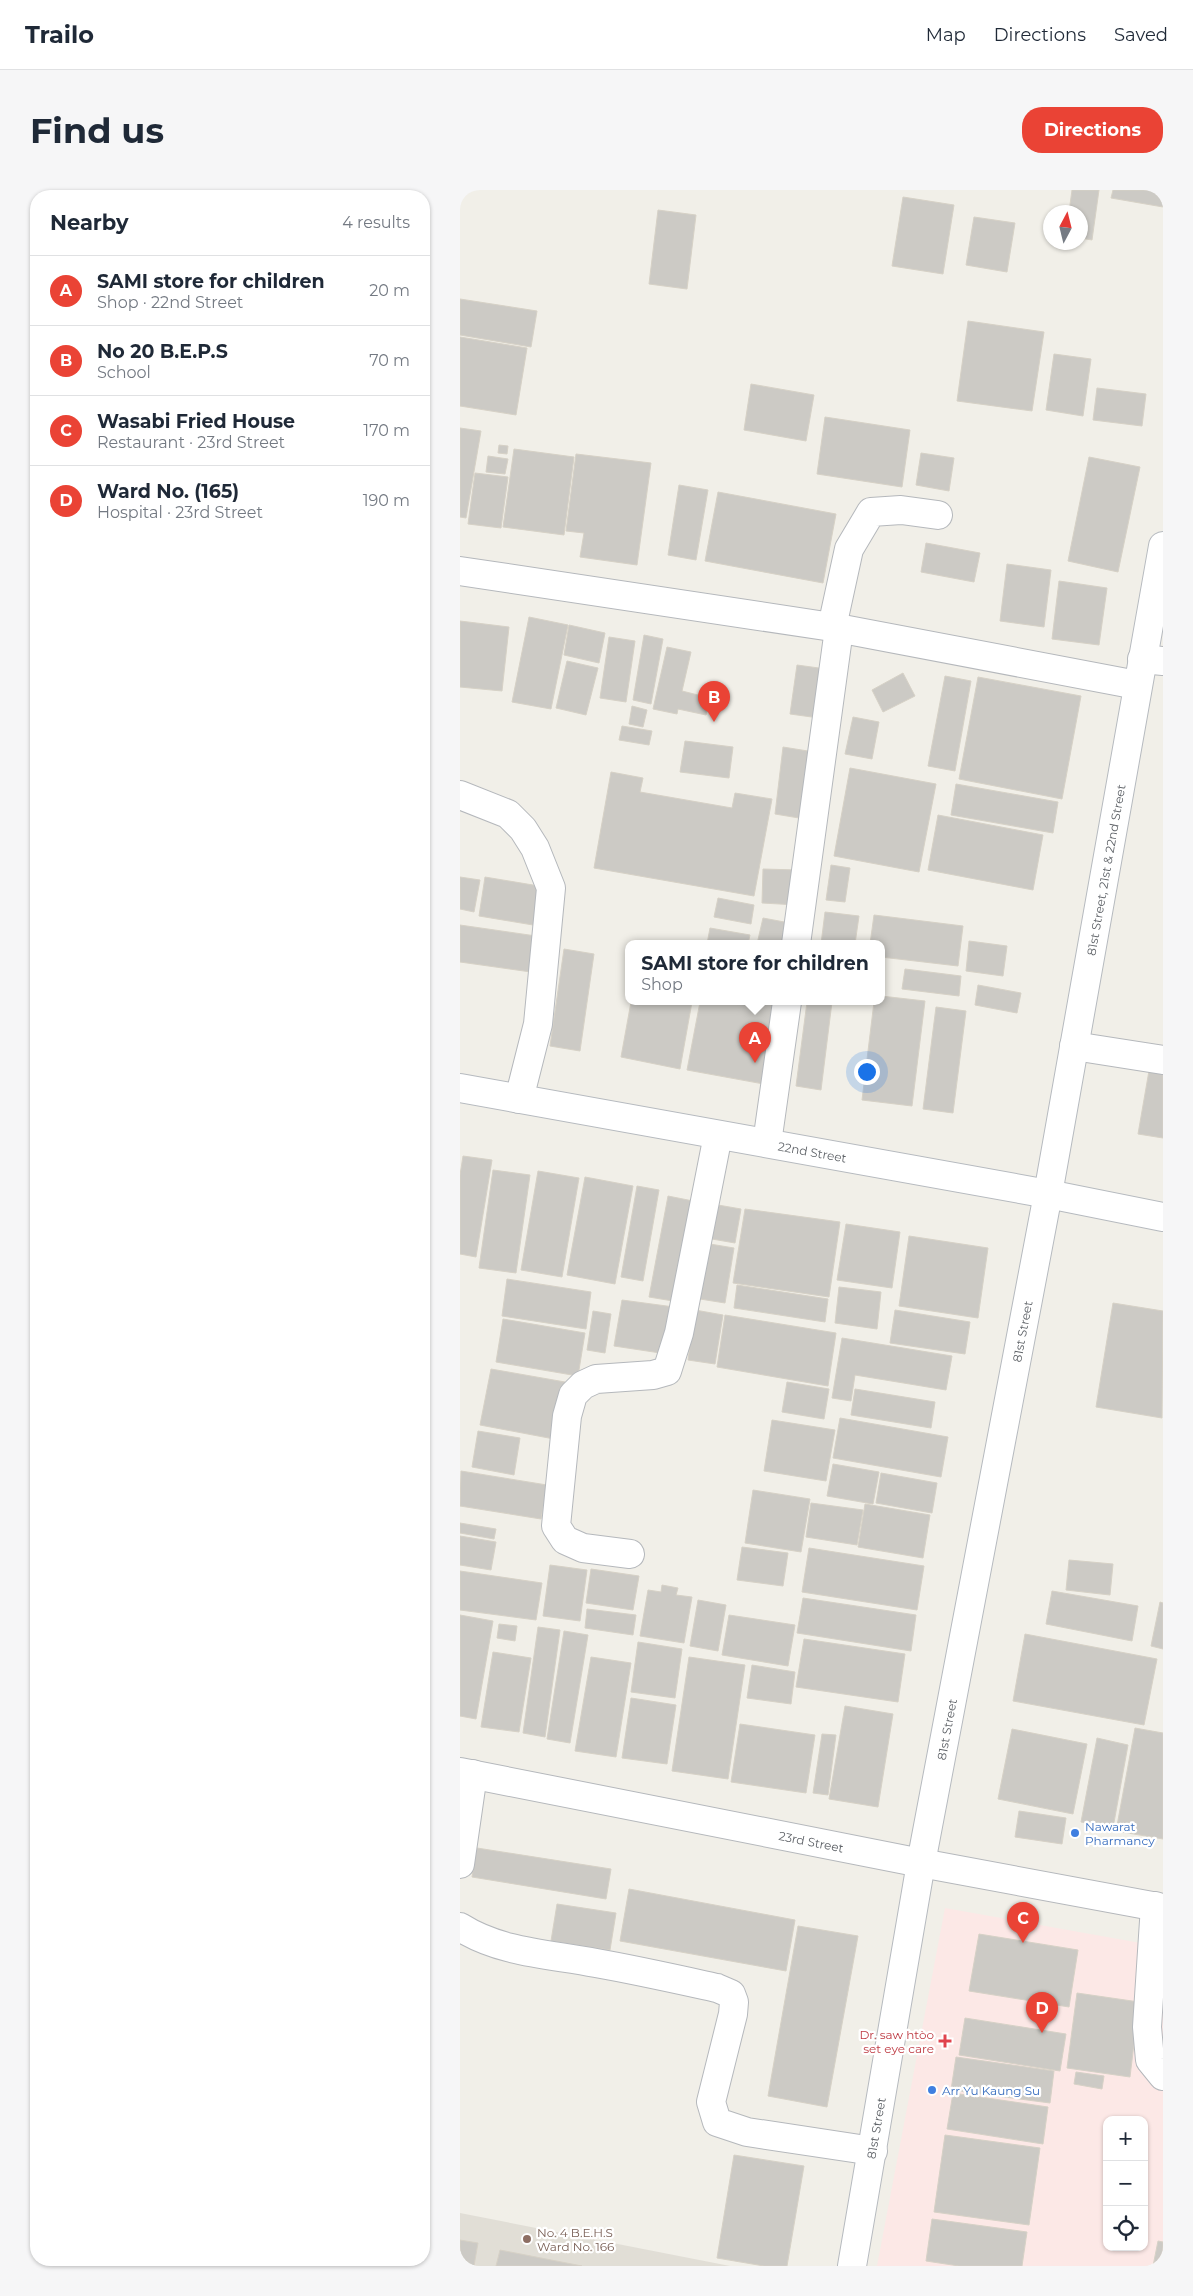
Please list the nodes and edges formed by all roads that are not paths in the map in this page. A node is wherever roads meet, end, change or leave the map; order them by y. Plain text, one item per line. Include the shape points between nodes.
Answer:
1 (938, 515) dead end
2 (1163, 546) edge
3 (460, 571) edge
4 (835, 628) junction
5 (1147, 668) edge
6 (460, 794) edge
7 (796, 940) edge
8 (787, 1005) edge
9 (1074, 1046) junction
10 (1163, 1060) edge
11 (460, 1088) edge
12 (519, 1099) junction
13 (718, 1135) junction
14 (767, 1143) junction
15 (1048, 1194) junction
16 (1163, 1217) edge
17 (630, 1554) dead end
18 (467, 1773) edge
19 (460, 1864) edge
20 (921, 1864) junction
21 (1159, 1907) edge
22 (460, 1927) edge
23 (1163, 2076) edge
24 (873, 2151) junction
25 (852, 2266) edge

1 - 4 street via 901,510 871,512 849,549
2 - 5 street, 81st Street, 21st & 22nd Street
3 - 4 street
4 - 5 street
4 - 7 street
5 - 9 street, 81st Street, 21st & 22nd Street
6 - 12 street via 508,814 523,829 535,848 551,888 538,1024
8 - 14 street
9 - 10 street
9 - 15 street, 81st Street, 21st & 22nd Street
11 - 12 street, 22nd Street
12 - 13 street, 22nd Street
13 - 14 street, 22nd Street
13 - 17 street via 679,1333 667,1371 596,1379 573,1395 567,1416 556,1526 565,1540 582,1548
14 - 15 street, 22nd Street
15 - 16 street, 22nd Street
15 - 20 street, 81st Street
18 - 19 street
18 - 20 street, 23rd Street
20 - 21 street, 23rd Street
20 - 24 street, 81st Street
21 - 23 street via 1147,2027 1150,2060
22 - 24 street via 477,1938 528,1953 605,1964 731,1994 733,2014 711,2102 717,2122 747,2132
24 - 25 street, 81st Street

